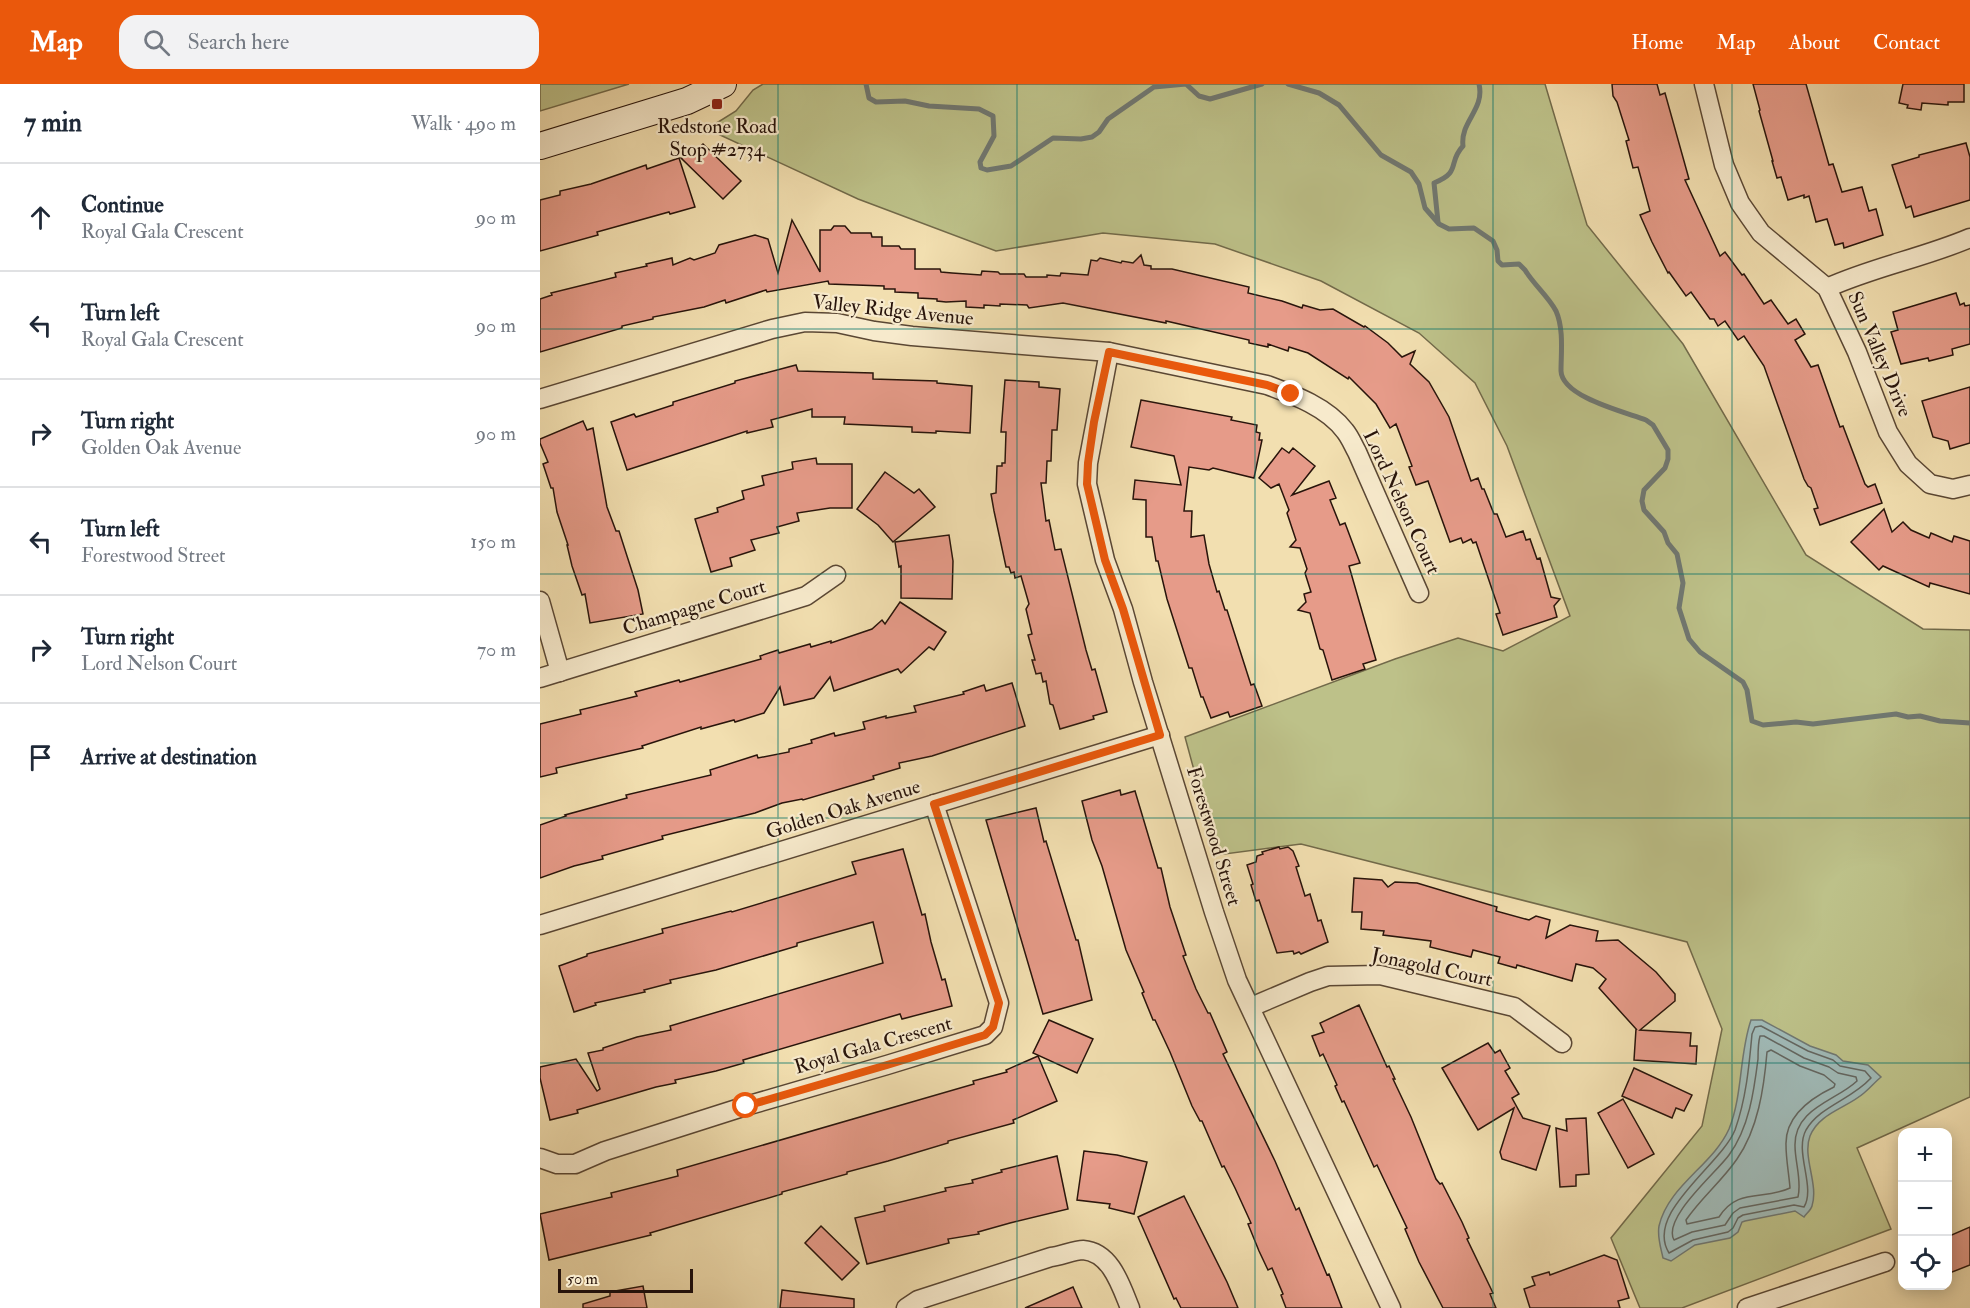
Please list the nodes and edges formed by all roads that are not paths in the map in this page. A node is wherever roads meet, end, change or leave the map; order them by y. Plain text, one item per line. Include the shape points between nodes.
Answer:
1 (723, 84) edge
2 (1704, 84) edge
3 (540, 146) edge
4 (1970, 238) edge
5 (1827, 288) junction
6 (1109, 352) junction
7 (540, 399) edge
8 (1970, 485) edge
9 (836, 575) dead end
10 (1419, 593) dead end
11 (540, 601) edge
12 (560, 672) junction
13 (540, 678) edge
14 (1160, 735) junction
15 (934, 804) junction
16 (540, 925) edge
17 (1251, 1007) junction
18 (1562, 1043) dead end
19 (540, 1158) edge
20 (1885, 1262) dead end
21 (906, 1308) edge
22 (1131, 1308) edge
23 (1391, 1308) edge
24 (1747, 1308) edge

1 - 3 street via 687,101
2 - 5 street, Sun Valley Drive via 1724,165 1740,203 1761,233
4 - 5 street
5 - 8 street, Sun Valley Drive via 1888,432 1908,464 1930,484 1953,489
6 - 7 street, Valley Ridge Avenue via 912,336 837,323 805,322
6 - 10 street, Lord Nelson Court via 1267,385 1329,416 1358,452
6 - 14 street, Forestwood Street via 1092,432 1087,484 1105,560
9 - 12 street, Champagne Court via 806,597
11 - 12 street
12 - 13 street, Champagne Court
14 - 15 street, Golden Oak Avenue
14 - 17 street, Forestwood Street via 1214,912 1237,980
15 - 16 street, Golden Oak Avenue
15 - 19 street, Royal Gala Crescent via 999,1003 993,1027 985,1035 746,1106 575,1164 557,1164
17 - 18 street, Jonagold Court via 1328,976 1380,975 1514,1007
17 - 23 street, Forestwood Street
20 - 24 street
21 - 22 street via 918,1300 1080,1250 1094,1252 1110,1264

